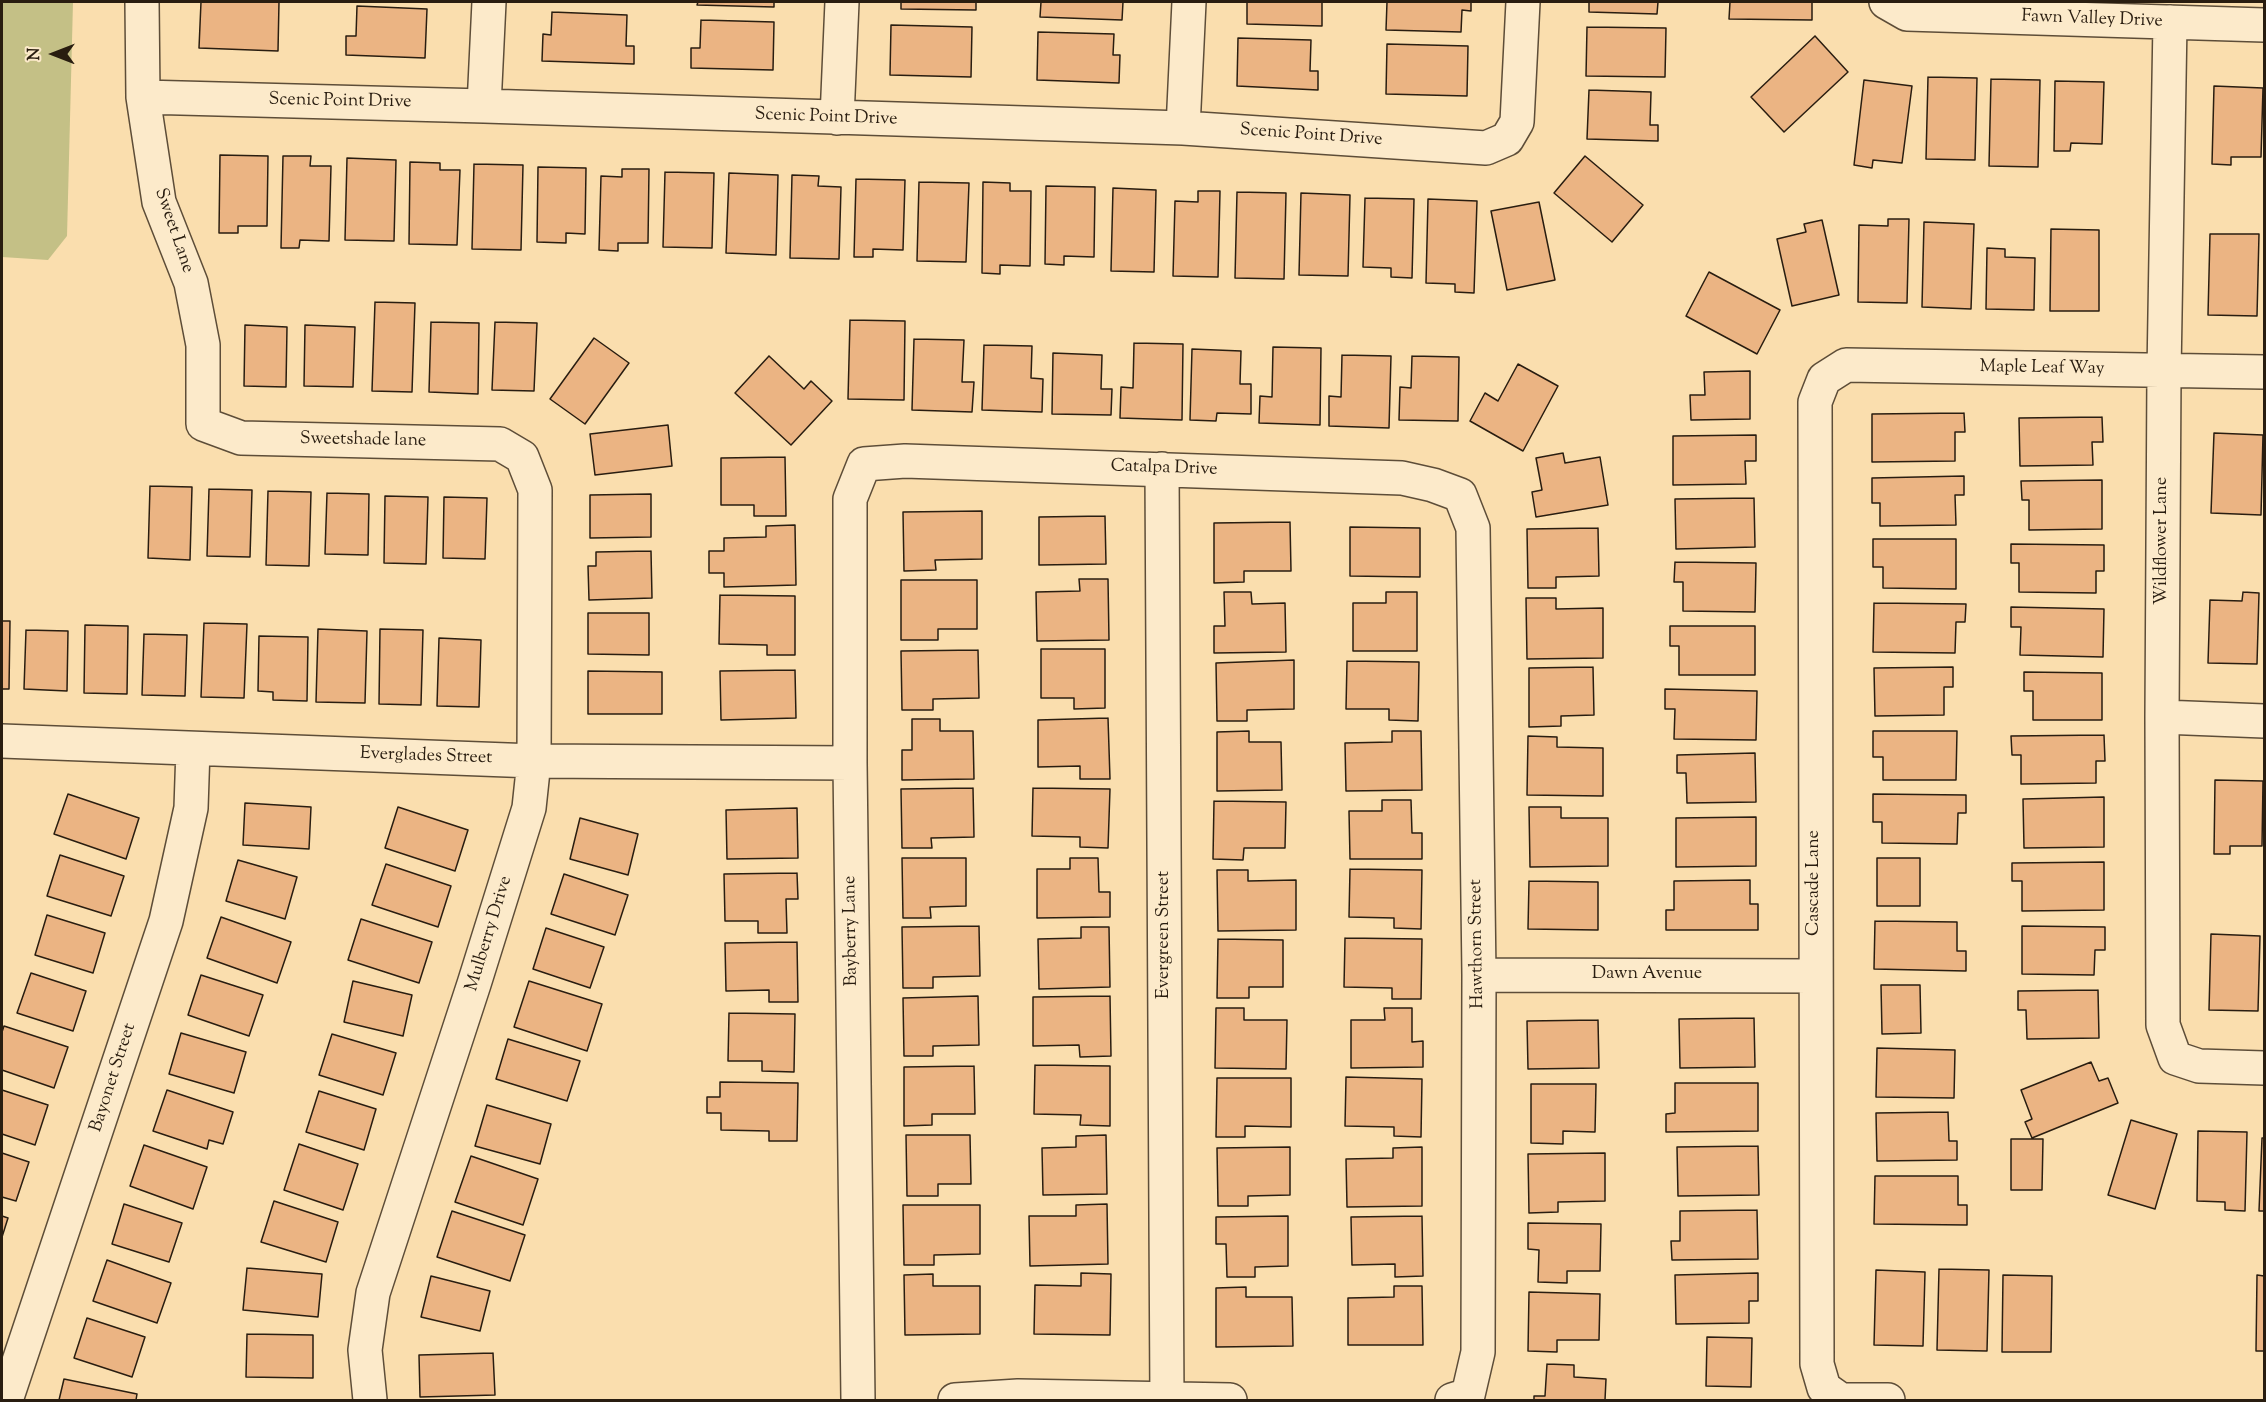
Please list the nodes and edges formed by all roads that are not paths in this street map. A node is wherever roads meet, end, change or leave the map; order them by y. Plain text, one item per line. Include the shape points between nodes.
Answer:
1 (142, 2) edge
2 (489, 2) edge
3 (842, 2) edge
4 (1189, 2) edge
5 (1523, 2) edge
6 (1886, 2) edge
7 (2170, 22) junction
8 (2265, 25) edge
9 (142, 97) junction
10 (484, 106) junction
11 (837, 118) junction
12 (1183, 128) junction
13 (2164, 372) junction
14 (2265, 372) edge
15 (1824, 379) joint
16 (203, 424) joint
17 (522, 457) joint
18 (864, 464) joint
19 (1162, 468) junction
20 (1460, 495) joint
21 (2162, 717) junction
22 (2265, 721) edge
23 (2, 741) edge
24 (194, 749) junction
25 (534, 761) junction
26 (850, 764) junction
27 (1479, 975) junction
28 (1815, 976) junction
29 (2265, 1068) edge
30 (1460, 1398) edge
31 (1167, 1400) edge
32 (6, 1401) edge
33 (370, 1401) edge
34 (858, 1401) edge
35 (955, 1401) edge
36 (1230, 1401) edge
37 (1888, 1401) edge

1 - 9 street, Sweet Lane
2 - 10 street
3 - 11 street
4 - 12 street
5 - 12 street, Scenic Point Drive via 1517,122 1507,139 1486,148
6 - 7 street, Fawn Valley Drive via 1907,14
7 - 8 street, Fawn Valley Drive
7 - 13 street, Wildflower Lane
9 - 10 street, Scenic Point Drive
9 - 16 street, Sweet Lane via 159,202 191,283 203,345
10 - 11 street, Scenic Point Drive
11 - 12 street, Scenic Point Drive
13 - 14 street, Maple Leaf Way
13 - 15 street, Maple Leaf Way via 1846,365
13 - 21 street, Wildflower Lane
15 - 28 street, Cascade Lane via 1815,402
16 - 17 street, Sweetshade lane via 241,438 500,444
17 - 25 street, Mulberry Drive via 535,490
18 - 19 street, Catalpa Drive via 904,461
18 - 26 street, Bayberry Lane via 850,499
19 - 20 street, Catalpa Drive via 1402,478
19 - 31 street, Evergreen Street
20 - 27 street, Hawthorn Street via 1473,528
21 - 22 street
21 - 29 street, Wildflower Lane via 2163,1025 2175,1058 2199,1066
23 - 24 street, Everglades Street
24 - 25 street, Everglades Street
24 - 32 street, Bayonet Street via 191,808 166,921
25 - 26 street, Everglades Street
25 - 33 street, Mulberry Drive via 529,808 373,1293 365,1350
26 - 34 street, Bayberry Lane
27 - 28 street, Dawn Avenue
27 - 30 street, Hawthorn Street via 1478,1352
28 - 37 street, Cascade Lane via 1817,1364 1824,1388 1841,1400
31 - 35 street via 1018,1395
31 - 36 street

